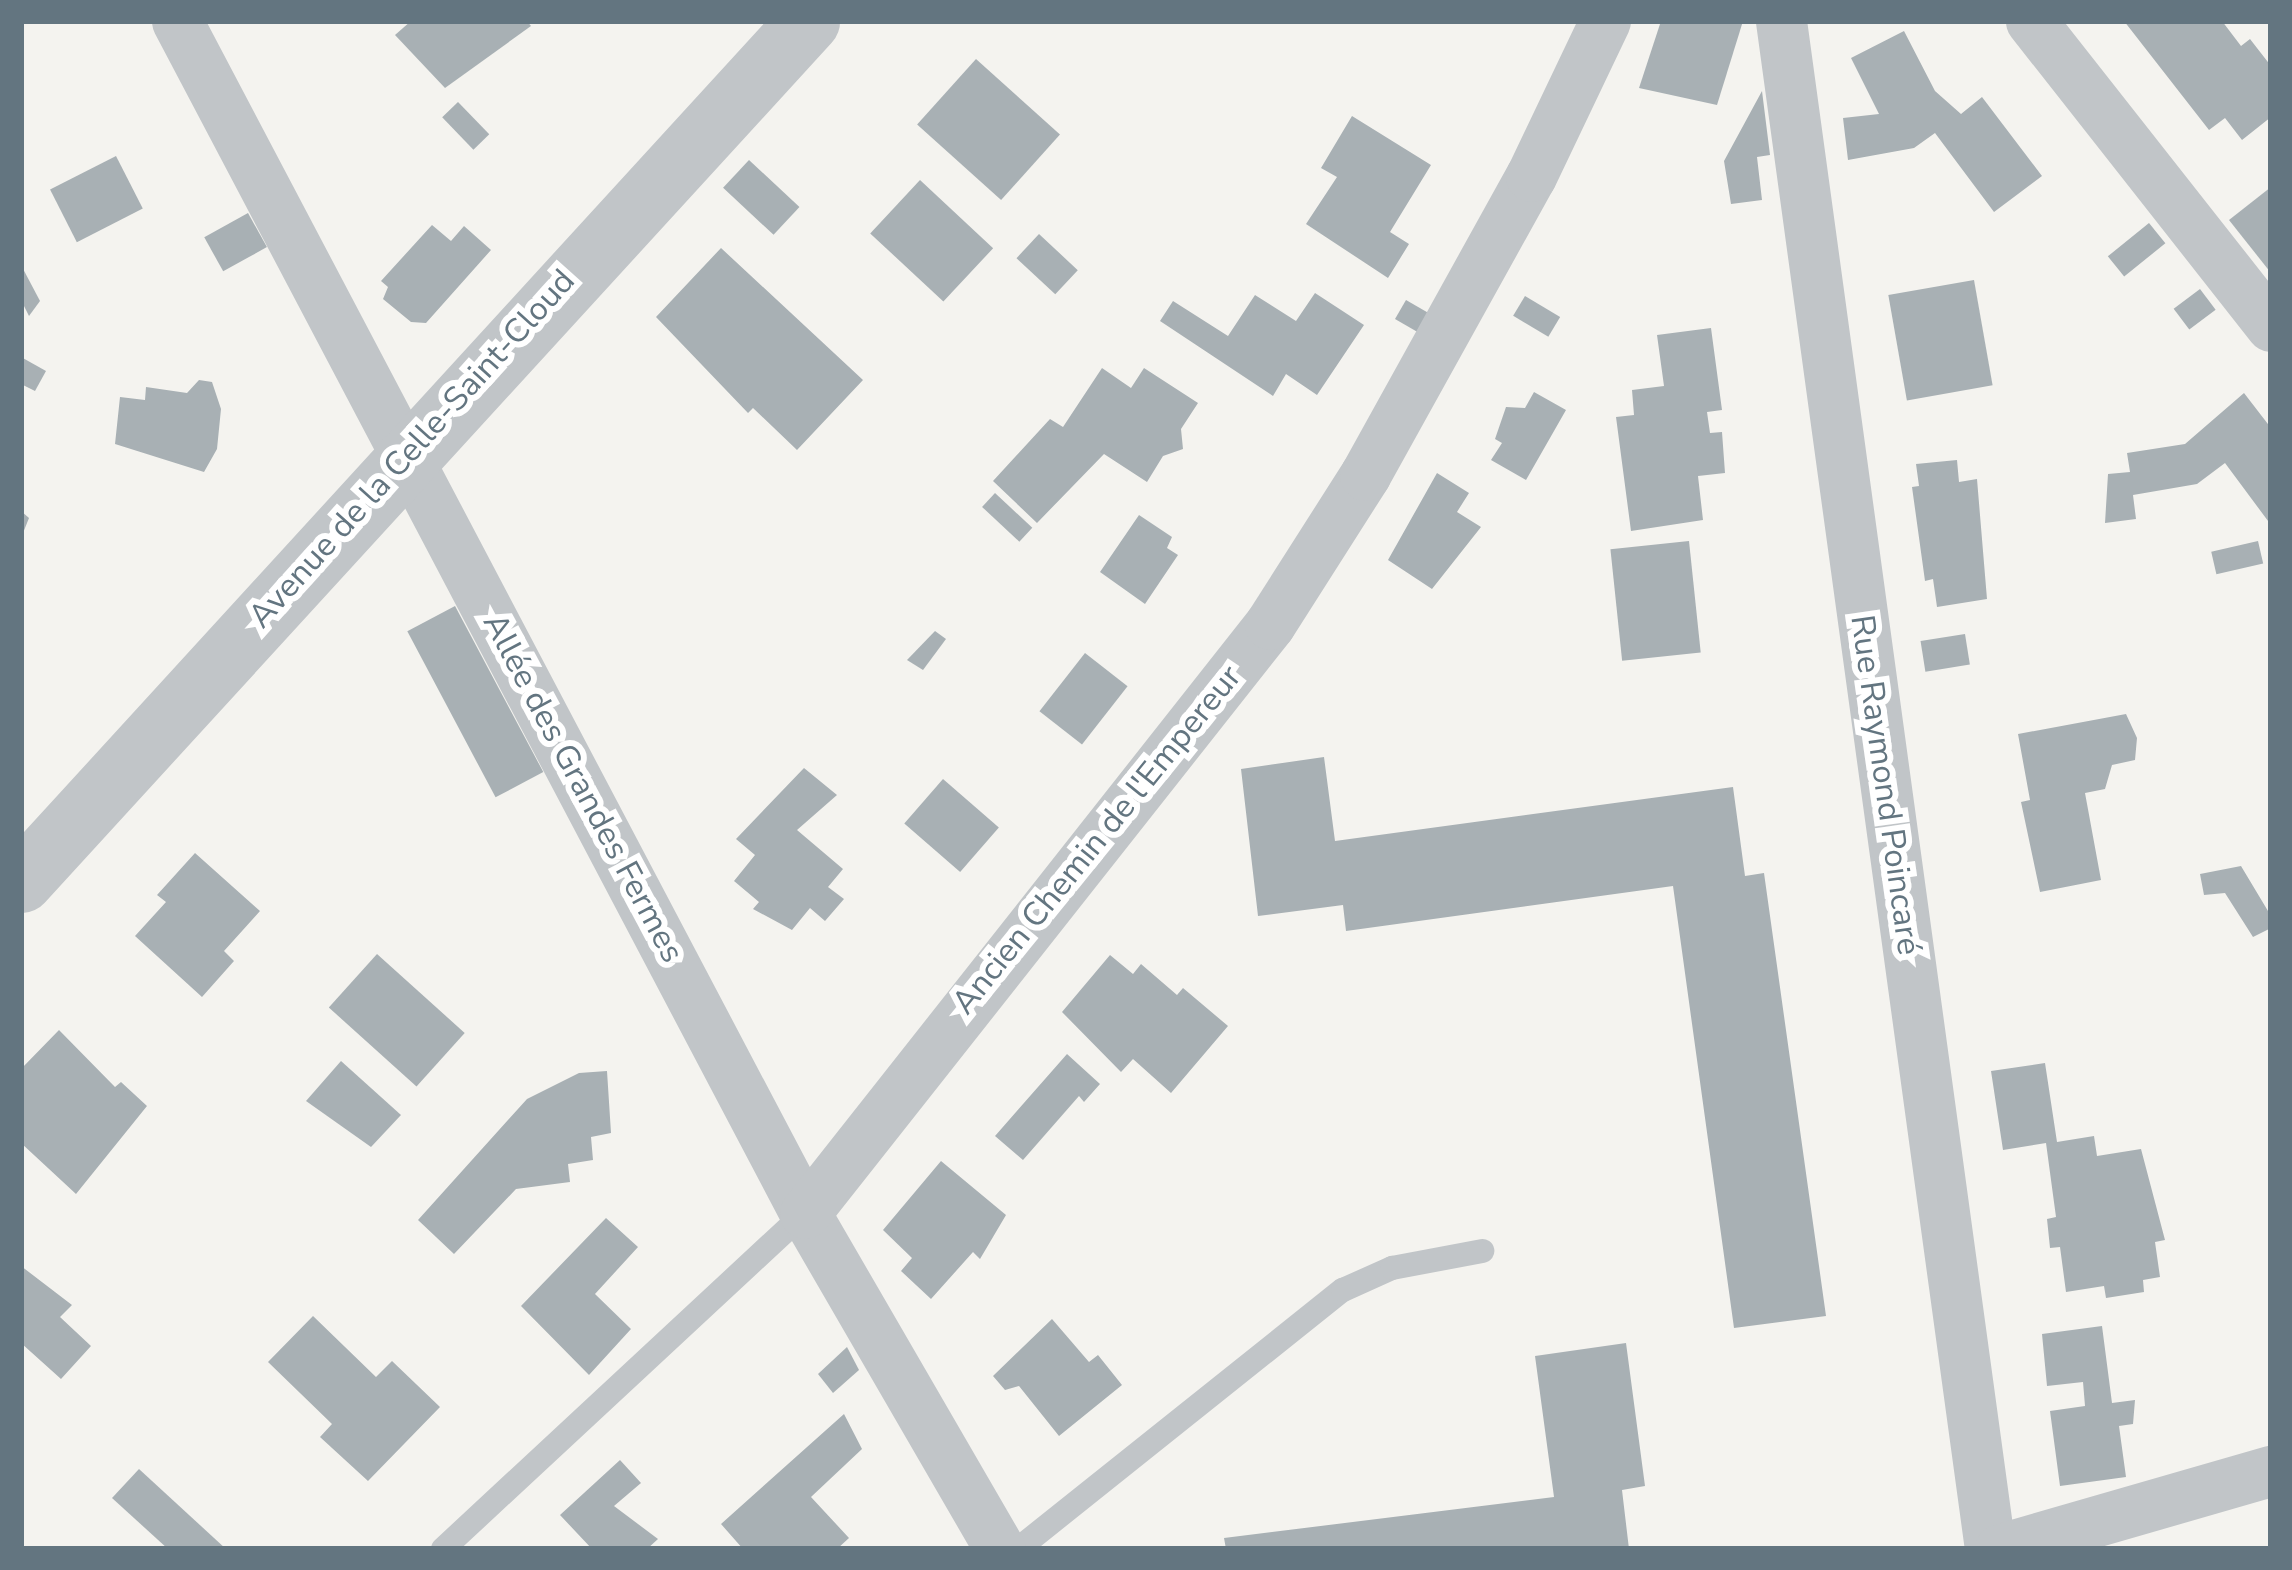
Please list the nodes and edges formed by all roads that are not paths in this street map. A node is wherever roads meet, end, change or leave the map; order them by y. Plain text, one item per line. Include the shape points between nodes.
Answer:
1 (178, 21) edge
2 (808, 21) edge
3 (1605, 21) edge
4 (1781, 21) edge
5 (2031, 21) edge
6 (2271, 326) edge
7 (407, 450) junction
8 (21, 881) edge
9 (805, 1213) junction
10 (1482, 1251) dead end
11 (2271, 1471) edge
12 (443, 1549) edge
13 (1000, 1549) edge
14 (1018, 1549) edge
15 (1990, 1549) edge
16 (2000, 1549) edge

1 - 7 street, Allée des Grandes Fermes
2 - 7 street, Avenue de la Celle-Saint-Cloud
3 - 9 street, Ancien Chemin de l'Empereur via 1498,236 1365,475 1270,624
4 - 15 street, Rue Raymond Poincaré
5 - 6 street
7 - 8 street, Avenue de la Celle-Saint-Cloud
7 - 9 street, Allée des Grandes Fermes
9 - 12 lane, Ancien Chemin de l'Empereur
9 - 13 street, Allée des Grandes Fermes
10 - 14 lane via 1392,1268 1303,1316
11 - 16 street

